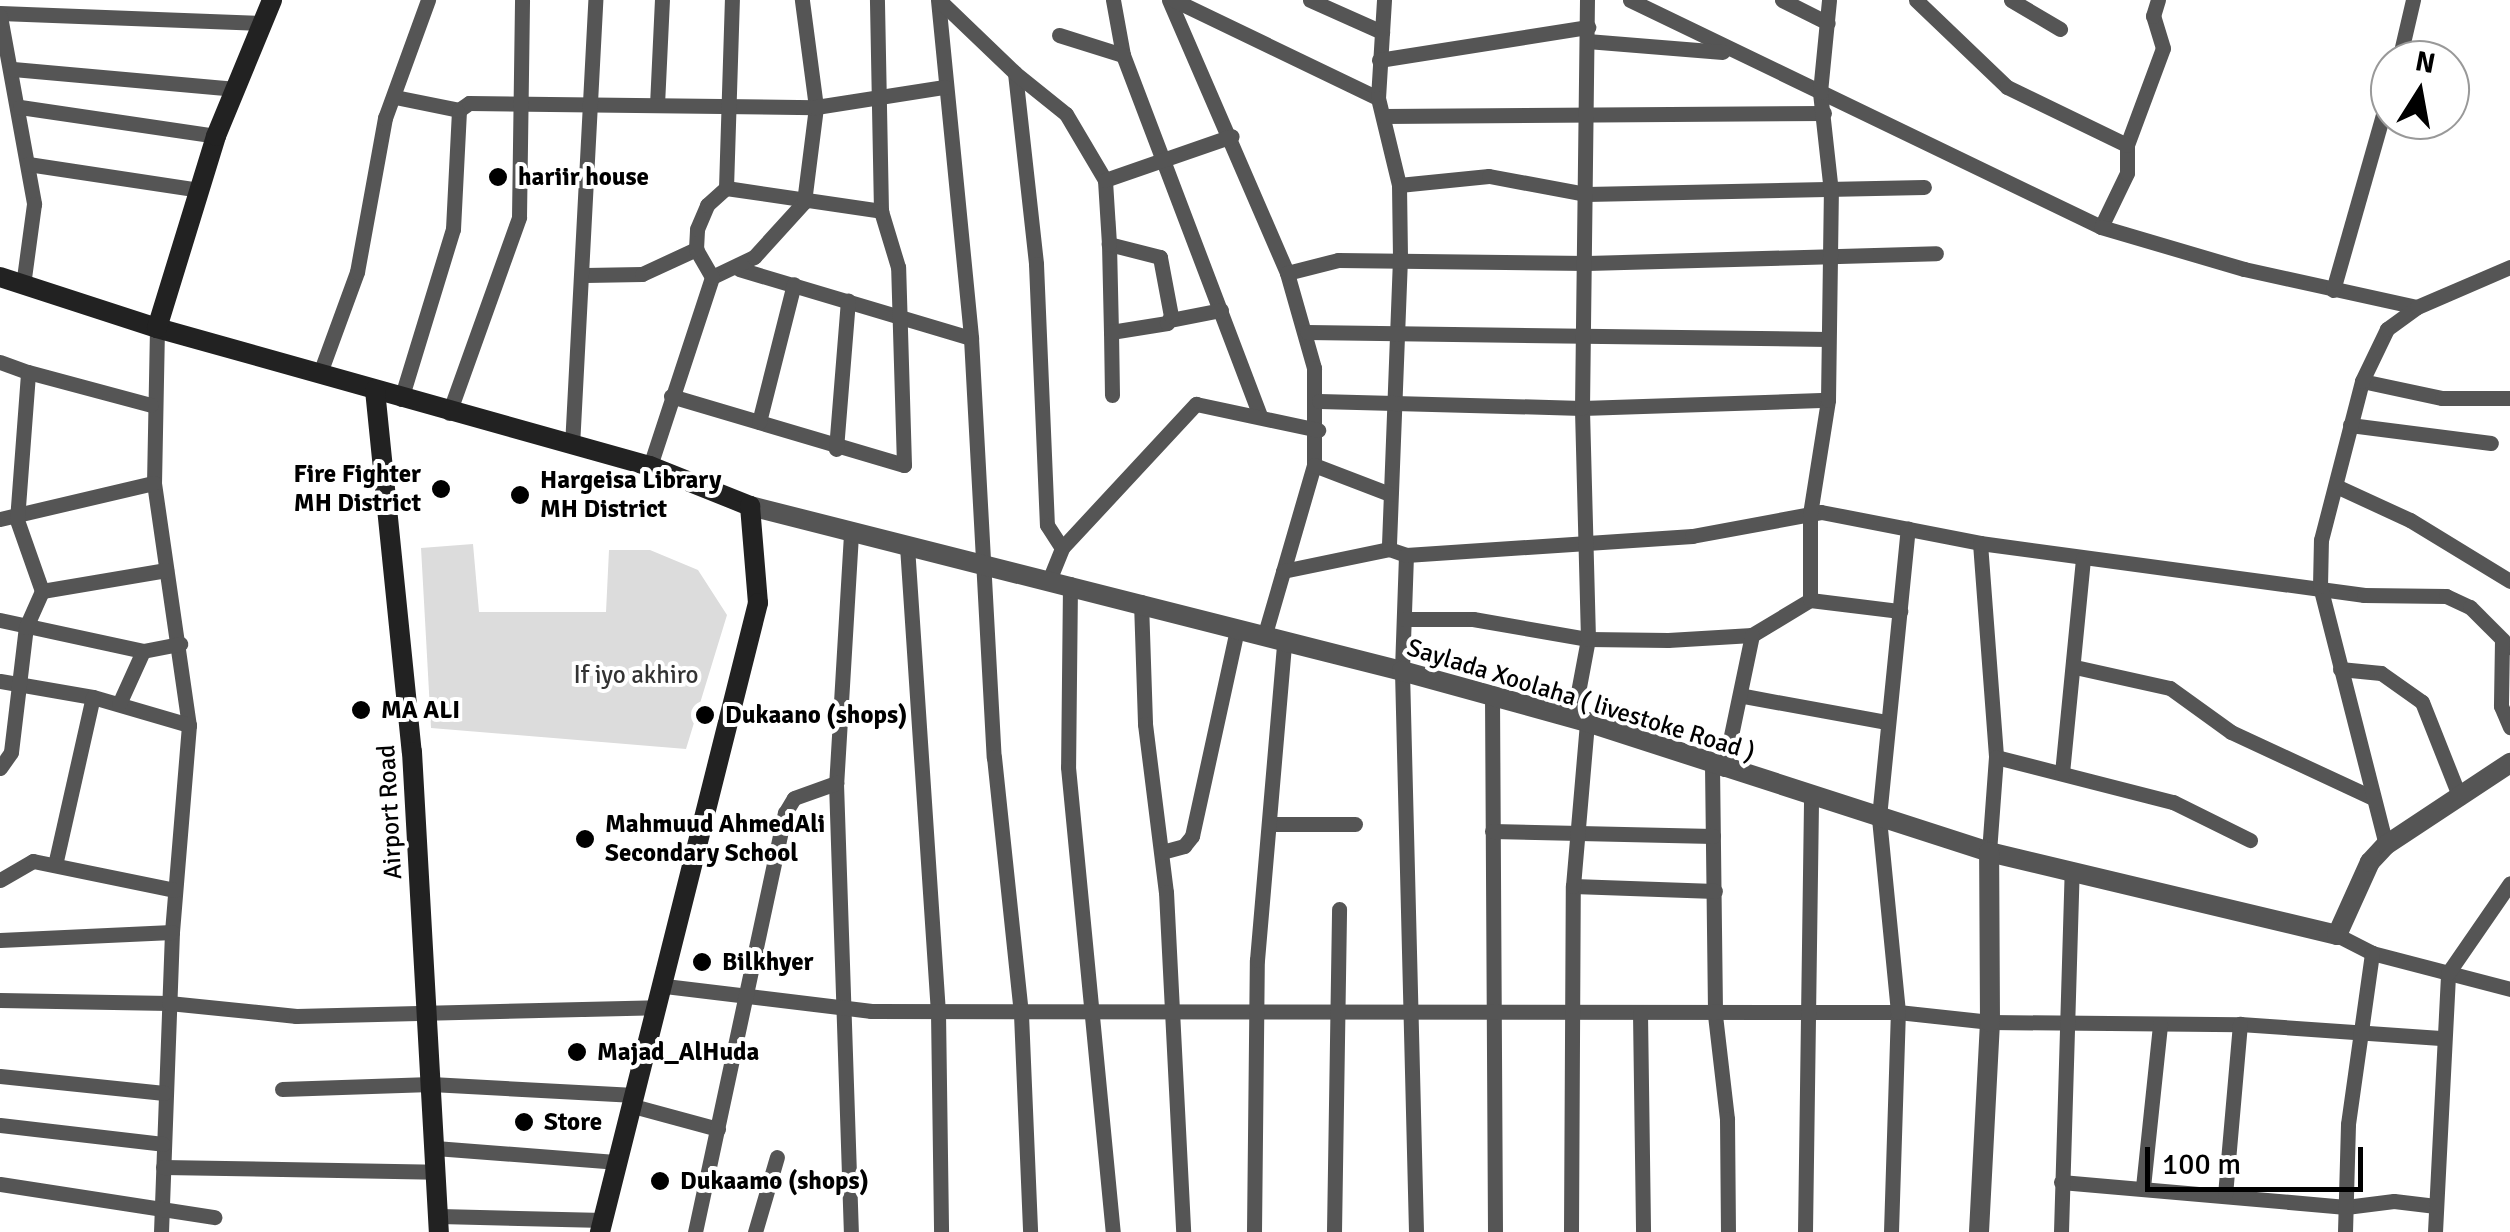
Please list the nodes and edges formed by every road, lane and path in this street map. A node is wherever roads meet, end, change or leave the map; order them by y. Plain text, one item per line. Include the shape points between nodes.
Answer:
1 (272, 0) edge
2 (428, 0) edge
3 (522, 0) edge
4 (595, 0) edge
5 (662, 0) edge
6 (732, 0) edge
7 (802, 0) edge
8 (877, 0) edge
9 (939, 0) edge
10 (1113, 0) edge
11 (1172, 0) edge
12 (1310, 0) edge
13 (1384, 0) edge
14 (1587, 0) edge
15 (1630, 0) edge
16 (1782, 0) edge
17 (1828, 0) edge
18 (2010, 0) edge
19 (2413, 0) edge
20 (2151, 2) edge
21 (1926, 4) edge
22 (2037, 5) edge
23 (138, 8) edge
24 (0, 15) edge
25 (1828, 22) junction
26 (262, 23) junction
27 (2060, 29) dead end
28 (1382, 32) junction
29 (1588, 34) junction
30 (1059, 35) dead end
31 (2403, 40) edge
32 (1732, 53) junction
33 (1122, 55) junction
34 (1380, 60) junction
35 (13, 69) junction
36 (1015, 73) junction
37 (944, 87) junction
38 (236, 88) junction
39 (1820, 92) junction
40 (880, 96) junction
41 (395, 97) junction
42 (1378, 98) junction
43 (520, 102) junction
44 (592, 103) junction
45 (657, 105) junction
46 (20, 107) junction
47 (816, 107) junction
48 (728, 108) junction
49 (458, 110) junction
50 (1824, 113) junction
51 (1383, 116) junction
52 (1587, 118) junction
53 (216, 136) junction
54 (1232, 136) junction
55 (2376, 140) edge
56 (2127, 145) junction
57 (1160, 161) junction
58 (28, 164) junction
59 (1105, 180) junction
60 (1399, 186) junction
61 (1924, 187) dead end
62 (726, 188) junction
63 (200, 190) junction
64 (1831, 192) junction
65 (1586, 194) junction
66 (804, 202) junction
67 (880, 211) junction
68 (2101, 227) junction
69 (1109, 244) junction
70 (696, 249) junction
71 (1936, 253) dead end
72 (1400, 258) junction
73 (1826, 258) junction
74 (1587, 263) junction
75 (2510, 268) edge
76 (740, 269) junction
77 (1288, 273) junction
78 (585, 275) junction
79 (0, 277) edge
80 (712, 277) junction
81 (794, 284) junction
82 (24, 286) junction
83 (2333, 290) junction
84 (848, 300) junction
85 (2417, 307) junction
86 (1221, 310) junction
87 (897, 313) junction
88 (1170, 320) junction
89 (157, 328) junction
90 (1111, 332) junction
91 (1308, 332) junction
92 (1393, 333) junction
93 (970, 338) junction
94 (1828, 339) junction
95 (1586, 340) junction
96 (0, 362) edge
97 (28, 372) junction
98 (320, 373) junction
99 (2362, 382) junction
100 (375, 390) junction
101 (1112, 395) dead end
102 (671, 396) junction
103 (2510, 398) edge
104 (401, 399) junction
105 (1828, 400) junction
106 (1318, 401) junction
107 (151, 405) junction
108 (1392, 406) junction
109 (1582, 408) junction
110 (449, 413) junction
111 (1260, 416) junction
112 (759, 422) junction
113 (2350, 425) junction
114 (1318, 430) junction
115 (2491, 443) dead end
116 (572, 446) junction
117 (836, 448) junction
118 (1314, 465) junction
119 (650, 466) junction
120 (154, 483) junction
121 (2336, 486) junction
122 (1390, 494) junction
123 (750, 506) junction
124 (1810, 514) junction
125 (8, 520) edge
126 (1908, 528) junction
127 (850, 534) junction
128 (1584, 539) junction
129 (1980, 543) junction
130 (907, 546) junction
131 (1062, 548) junction
132 (1388, 549) junction
133 (1406, 555) junction
134 (2083, 558) junction
135 (982, 563) junction
136 (166, 570) junction
137 (1283, 571) junction
138 (1060, 581) junction
139 (2510, 581) edge
140 (2320, 586) junction
141 (42, 591) junction
142 (1810, 600) junction
143 (1141, 602) junction
144 (1900, 611) junction
145 (1404, 619) junction
146 (0, 620) edge
147 (26, 627) junction
148 (1236, 629) junction
149 (1752, 635) junction
150 (1588, 639) junction
151 (1274, 641) junction
152 (2506, 643) edge
153 (180, 644) junction
154 (144, 651) junction
155 (2075, 667) junction
156 (2340, 669) junction
157 (1402, 671) junction
158 (8, 683) edge
159 (1492, 696) junction
160 (1744, 696) junction
161 (93, 697) junction
162 (119, 704) junction
163 (1580, 720) junction
164 (1886, 722) junction
165 (189, 725) junction
166 (2510, 727) edge
167 (1996, 757) junction
168 (2510, 763) edge
169 (1718, 767) junction
170 (0, 768) edge
171 (2062, 773) junction
172 (836, 783) junction
173 (1811, 795) junction
174 (2372, 797) junction
175 (2460, 798) junction
176 (1879, 817) junction
177 (1270, 824) junction
178 (1354, 824) dead end
179 (1492, 830) junction
180 (1576, 836) junction
181 (1713, 836) junction
182 (2250, 840) dead end
183 (2386, 846) junction
184 (1162, 852) junction
185 (1989, 852) junction
186 (55, 865) junction
187 (2072, 870) junction
188 (0, 880) edge
189 (2510, 883) edge
190 (1573, 886) junction
191 (174, 890) junction
192 (1715, 891) junction
193 (1339, 909) dead end
194 (172, 932) junction
195 (2337, 935) junction
196 (0, 940) edge
197 (2372, 953) junction
198 (2448, 974) junction
199 (665, 986) junction
200 (2510, 989) edge
201 (749, 999) junction
202 (0, 1000) edge
203 (170, 1003) junction
204 (657, 1007) junction
205 (842, 1008) junction
206 (1410, 1010) junction
207 (1806, 1011) junction
208 (938, 1012) junction
209 (1171, 1012) junction
210 (1338, 1012) junction
211 (1490, 1012) junction
212 (1898, 1012) junction
213 (425, 1013) junction
214 (1256, 1013) junction
215 (1640, 1013) junction
216 (1021, 1014) junction
217 (1094, 1014) junction
218 (1570, 1014) junction
219 (1715, 1015) junction
220 (1990, 1022) junction
221 (2160, 1024) junction
222 (2240, 1024) junction
223 (2070, 1025) junction
224 (2360, 1032) junction
225 (2441, 1038) junction
226 (0, 1076) edge
227 (431, 1084) junction
228 (282, 1089) dead end
229 (164, 1093) junction
230 (634, 1101) junction
231 (0, 1125) edge
232 (718, 1129) junction
233 (163, 1144) junction
234 (435, 1148) junction
235 (776, 1157) dead end
236 (618, 1162) junction
237 (163, 1167) junction
238 (436, 1172) junction
239 (2061, 1182) junction
240 (0, 1184) edge
241 (2143, 1187) junction
242 (2226, 1195) junction
243 (2346, 1206) junction
244 (2436, 1206) junction
245 (161, 1210) junction
246 (214, 1217) dead end
247 (439, 1224) edge
248 (602, 1226) edge
249 (160, 1232) edge
250 (694, 1232) edge
251 (755, 1232) edge
252 (851, 1232) edge
253 (941, 1232) edge
254 (1030, 1232) edge
255 (1114, 1232) edge
256 (1183, 1232) edge
257 (1254, 1232) edge
258 (1334, 1232) edge
259 (1416, 1232) edge
260 (1495, 1232) edge
261 (1571, 1232) edge
262 (1643, 1232) edge
263 (1728, 1232) edge
264 (1805, 1232) edge
265 (1891, 1232) edge
266 (1980, 1232) edge
267 (2060, 1232) edge
268 (2345, 1232) edge
269 (2435, 1232) edge

1 - 26 main road
2 - 41 street
3 - 43 street
4 - 44 street
5 - 45 street
6 - 48 street
7 - 47 street
8 - 40 street
9 - 36 street
9 - 37 street
10 - 33 street
11 - 42 street
11 - 54 street
12 - 28 street
13 - 28 street
14 - 29 street
15 - 32 street
16 - 25 street
17 - 25 street
18 - 22 street
19 - 31 street
20 - 56 street via 2164,42
21 - 56 street via 2007,87
22 - 27 street
23 - 24 street
23 - 26 street
24 - 35 street
25 - 39 street
26 - 38 main road
28 - 34 street
29 - 32 street
29 - 34 street
29 - 52 street
30 - 33 street
32 - 39 street
33 - 57 street
34 - 42 street
35 - 38 street
35 - 46 street
36 - 59 street via 1066,114
36 - 131 street via 1036,264 1048,524
37 - 40 street
37 - 93 street
38 - 53 main road
39 - 50 street
39 - 68 street
40 - 47 street
40 - 67 street
41 - 49 street
41 - 98 street via 385,118 356,272
42 - 51 street
43 - 44 street
43 - 49 street via 470,103
43 - 110 street via 519,217
44 - 45 street
44 - 78 street
45 - 48 street
46 - 53 street
46 - 58 street
47 - 48 street
47 - 66 street
48 - 62 street
49 - 104 street via 453,229
50 - 52 street
50 - 64 street
51 - 52 street
51 - 60 street
52 - 65 street
53 - 63 main road
54 - 57 street
54 - 77 street
55 - 83 street
56 - 68 street via 2127,173
57 - 59 street
57 - 86 street
58 - 63 street
58 - 82 street via 34,218
59 - 69 street
60 - 65 street via 1508,176
60 - 72 street
61 - 64 street
62 - 66 street
62 - 70 street via 707,204
63 - 89 main road
64 - 65 street
64 - 73 street
65 - 74 street
66 - 67 street
66 - 76 street via 790,225
67 - 87 street via 897,262
68 - 83 street
69 - 88 street via 1160,257
69 - 90 street
70 - 78 street via 642,274
70 - 80 street
71 - 73 street
72 - 74 street
72 - 77 street via 1338,260
72 - 92 street
73 - 74 street
73 - 94 street
74 - 95 street
75 - 85 street
76 - 80 street
76 - 81 street
77 - 91 street
78 - 116 street
79 - 82 main road
80 - 102 street
81 - 84 street
81 - 112 street
82 - 89 main road
83 - 85 street
84 - 87 street
84 - 117 street
85 - 99 street via 2387,329
86 - 88 street
86 - 111 street
87 - 93 street
87 - 117 street via 907,461 900,467
88 - 90 street
89 - 98 main road
89 - 107 street
90 - 101 street
91 - 92 street
91 - 106 street
92 - 95 street
92 - 108 street
93 - 135 street
94 - 95 street
94 - 105 street
95 - 109 street
96 - 97 street
97 - 107 street
97 - 125 street
98 - 100 main road
99 - 103 street via 2442,398
99 - 113 street
100 - 104 main road
100 - 213 main road, Airport Road via 412,752
102 - 112 street
102 - 119 street
104 - 110 main road
105 - 109 street
105 - 124 street
106 - 108 street
106 - 114 street
107 - 120 street
108 - 109 street
108 - 122 street
109 - 128 street
110 - 116 main road
111 - 114 street
111 - 131 street via 1196,404
112 - 117 street
113 - 115 street
113 - 121 street
114 - 118 street
116 - 119 main road
118 - 122 street
118 - 137 street
119 - 123 main road
120 - 125 street
120 - 136 street
121 - 139 street via 2410,520
121 - 140 street via 2321,540
122 - 132 street
123 - 127 street, Saylada Xoolaha ( livestoke Road )
123 - 199 main road via 758,603
124 - 126 street
124 - 128 street via 1749,530
124 - 142 street
125 - 141 street
126 - 129 street
126 - 144 street
127 - 130 street, Saylada Xoolaha ( livestoke Road )
127 - 172 street
128 - 133 street
128 - 150 street
129 - 134 street
129 - 167 street
130 - 135 street, Saylada Xoolaha ( livestoke Road )
130 - 208 street
131 - 138 street
132 - 133 street
132 - 137 street
133 - 145 street
134 - 140 street
134 - 155 street
135 - 138 street, Saylada Xoolaha ( livestoke Road )
135 - 216 street
136 - 141 street
136 - 153 street
137 - 151 street
138 - 143 street, Saylada Xoolaha ( livestoke Road )
138 - 217 street via 1068,767
140 - 152 street via 2364,595 2446,596 2470,607
140 - 156 street
141 - 147 street
142 - 144 street
142 - 149 street
143 - 148 street, Saylada Xoolaha ( livestoke Road )
143 - 184 street via 1145,724
144 - 164 street
145 - 150 street via 1473,619
145 - 157 street
146 - 147 street
147 - 154 street
147 - 158 street
148 - 151 street, Saylada Xoolaha ( livestoke Road )
148 - 184 street via 1192,836 1184,846
149 - 150 street
149 - 160 street
150 - 163 street
151 - 157 street, Saylada Xoolaha ( livestoke Road )
151 - 177 street
152 - 166 street via 2500,706
153 - 154 street
153 - 165 street
154 - 162 street
155 - 171 street
155 - 174 street via 2170,688 2230,732
156 - 174 street
156 - 175 street via 2381,673 2422,702
157 - 159 street, Saylada Xoolaha ( livestoke Road )
157 - 206 street
158 - 161 street
158 - 170 street via 12,752
159 - 163 street, Saylada Xoolaha ( livestoke Road )
159 - 179 street
160 - 164 street
160 - 169 street
161 - 162 street
161 - 186 street
162 - 165 street
163 - 169 street, Saylada Xoolaha ( livestoke Road )
163 - 180 street
164 - 176 street
165 - 191 street
167 - 171 street
167 - 185 street
168 - 175 street
169 - 173 street, Saylada Xoolaha ( livestoke Road )
169 - 181 street
171 - 182 street via 2173,802
172 - 201 street via 794,798 784,813
172 - 205 street
173 - 176 street, Saylada Xoolaha ( livestoke Road )
173 - 207 street
174 - 183 street
175 - 183 street
176 - 185 street, Saylada Xoolaha ( livestoke Road )
176 - 212 street
177 - 178 street
177 - 214 street
179 - 180 street
179 - 211 street
180 - 181 street
180 - 190 street
181 - 192 street
183 - 195 street via 2370,862
184 - 209 street
185 - 187 street, Saylada Xoolaha ( livestoke Road )
185 - 220 street
186 - 188 street via 32,861
186 - 191 street
187 - 195 street, Saylada Xoolaha ( livestoke Road )
187 - 223 street
189 - 198 street
190 - 192 street
190 - 218 street
191 - 194 street
192 - 219 street
193 - 210 street
194 - 196 street
194 - 203 street
195 - 197 street
197 - 198 street
197 - 224 street
198 - 200 street
198 - 225 street
199 - 201 street
199 - 204 main road
201 - 205 street
201 - 232 street
202 - 203 street
203 - 213 street via 296,1016
203 - 229 street
204 - 213 street
204 - 230 main road
205 - 208 street
205 - 252 street
206 - 210 street
206 - 211 street
206 - 259 street
207 - 212 street
207 - 219 street
207 - 264 street
208 - 216 street
208 - 253 street
209 - 214 street
209 - 217 street
209 - 256 street
210 - 214 street
210 - 258 street
211 - 218 street
211 - 260 street
212 - 220 street
212 - 265 street
213 - 227 main road, Airport Road
214 - 257 street
215 - 218 street
215 - 219 street
215 - 262 street
216 - 217 street
216 - 254 street
217 - 255 street
218 - 261 street
219 - 263 street via 1727,1120
220 - 223 street
220 - 266 street
221 - 222 street
221 - 223 street
221 - 241 street
222 - 224 street
222 - 242 street
223 - 239 street
224 - 225 street
224 - 243 street
225 - 244 street
226 - 229 street
227 - 228 street
227 - 230 street
227 - 234 main road, Airport Road
229 - 233 street
230 - 232 street
230 - 236 main road
231 - 233 street
232 - 250 street
233 - 237 street
234 - 236 street
234 - 238 main road, Airport Road
235 - 251 street
236 - 248 main road
237 - 238 street
237 - 245 street
238 - 247 main road, Airport Road
239 - 241 street
239 - 267 street
240 - 245 street
241 - 242 street
242 - 243 street
243 - 244 street
243 - 268 street
244 - 269 street
245 - 246 street
245 - 249 street
247 - 248 street

